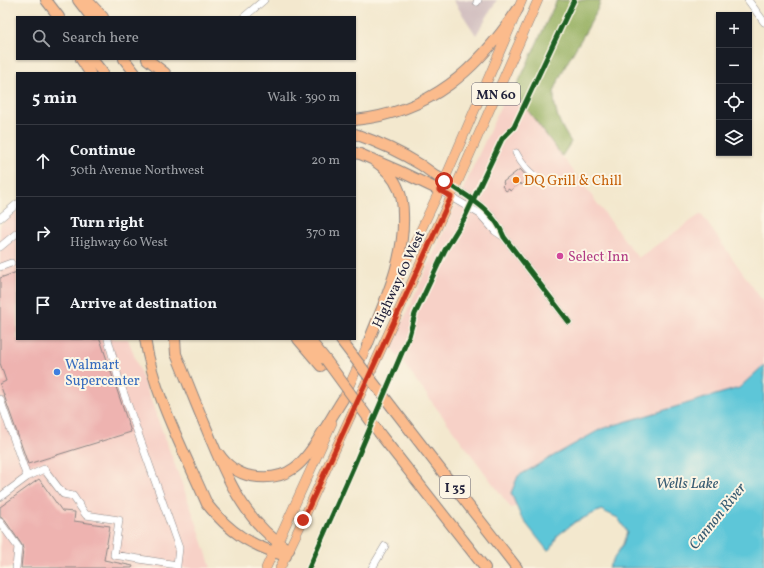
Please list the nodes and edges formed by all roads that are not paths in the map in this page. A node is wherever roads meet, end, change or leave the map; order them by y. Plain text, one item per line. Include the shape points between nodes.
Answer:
1 (42, 0) edge
2 (46, 0) edge
3 (78, 0) edge
4 (87, 0) edge
5 (264, 0) edge
6 (538, 0) edge
7 (748, 0) edge
8 (520, 5) edge
9 (52, 16) edge
10 (58, 16) edge
11 (90, 16) edge
12 (102, 16) edge
13 (245, 16) edge
14 (764, 22) edge
15 (82, 60) edge
16 (93, 60) edge
17 (125, 60) edge
18 (148, 60) edge
19 (89, 72) edge
20 (102, 72) edge
21 (134, 72) edge
22 (164, 72) edge
23 (356, 120) edge
24 (356, 134) edge
25 (356, 153) edge
26 (516, 153) dead end
27 (372, 158) junction
28 (540, 179) dead end
29 (441, 185) junction
30 (453, 192) junction
31 (16, 205) edge
32 (0, 218) edge
33 (16, 234) edge
34 (0, 247) edge
35 (10, 263) dead end
36 (0, 267) edge
37 (569, 322) dead end
38 (108, 340) edge
39 (145, 340) edge
40 (175, 340) edge
41 (299, 340) edge
42 (310, 340) edge
43 (341, 340) edge
44 (350, 340) edge
45 (367, 346) junction
46 (324, 363) junction
47 (0, 399) edge
48 (343, 399) junction
49 (392, 407) junction
50 (212, 444) junction
51 (27, 477) junction
52 (0, 497) edge
53 (0, 522) edge
54 (385, 546) dead end
55 (276, 548) junction
56 (287, 553) junction
57 (177, 567) edge
58 (16, 568) edge
59 (266, 568) edge
60 (280, 568) edge
61 (372, 568) edge
62 (485, 568) edge
63 (518, 568) edge

1 - 9 highway
2 - 10 highway
3 - 11 highway
4 - 12 highway
5 - 13 street
6 - 30 main road, Highway 60 West / MN 60
7 - 14 street
8 - 23 highway via 486,52 441,91 396,112
8 - 29 main road, Highway 60 West / MN 60
15 - 19 highway
16 - 20 highway
17 - 21 highway
18 - 22 highway
24 - 29 highway via 420,165
25 - 27 highway
26 - 28 street via 533,176
27 - 29 highway
27 - 45 highway via 395,181 400,191 403,220 396,269
29 - 30 highway
29 - 45 main road, Highway 60 West / MN 60
30 - 37 street via 485,209
30 - 56 main road, Highway 60 West / MN 60
31 - 32 street
33 - 34 street
35 - 36 street
38 - 57 street via 119,380 179,548
39 - 55 highway via 149,362 163,403 207,504 229,529 252,544
40 - 50 highway via 176,354
41 - 46 highway
42 - 46 highway
43 - 49 highway, I 35, bridge
44 - 49 highway, bridge
45 - 48 main road, Highway 60 West / MN 60
46 - 62 highway, I 35, bridge
47 - 51 street
48 - 50 highway via 311,453 294,469 283,474 271,477 247,475 226,463
48 - 55 main road, Highway 60 West / MN 60
49 - 63 highway, I 35
50 - 55 highway via 234,491
51 - 52 street
51 - 57 street via 44,469 64,494 73,496 86,515 119,520 114,555
53 - 58 street via 18,547
54 - 61 street
55 - 56 highway
55 - 59 main road, Highway 60 West / MN 60
56 - 60 main road, Highway 60 West / MN 60

